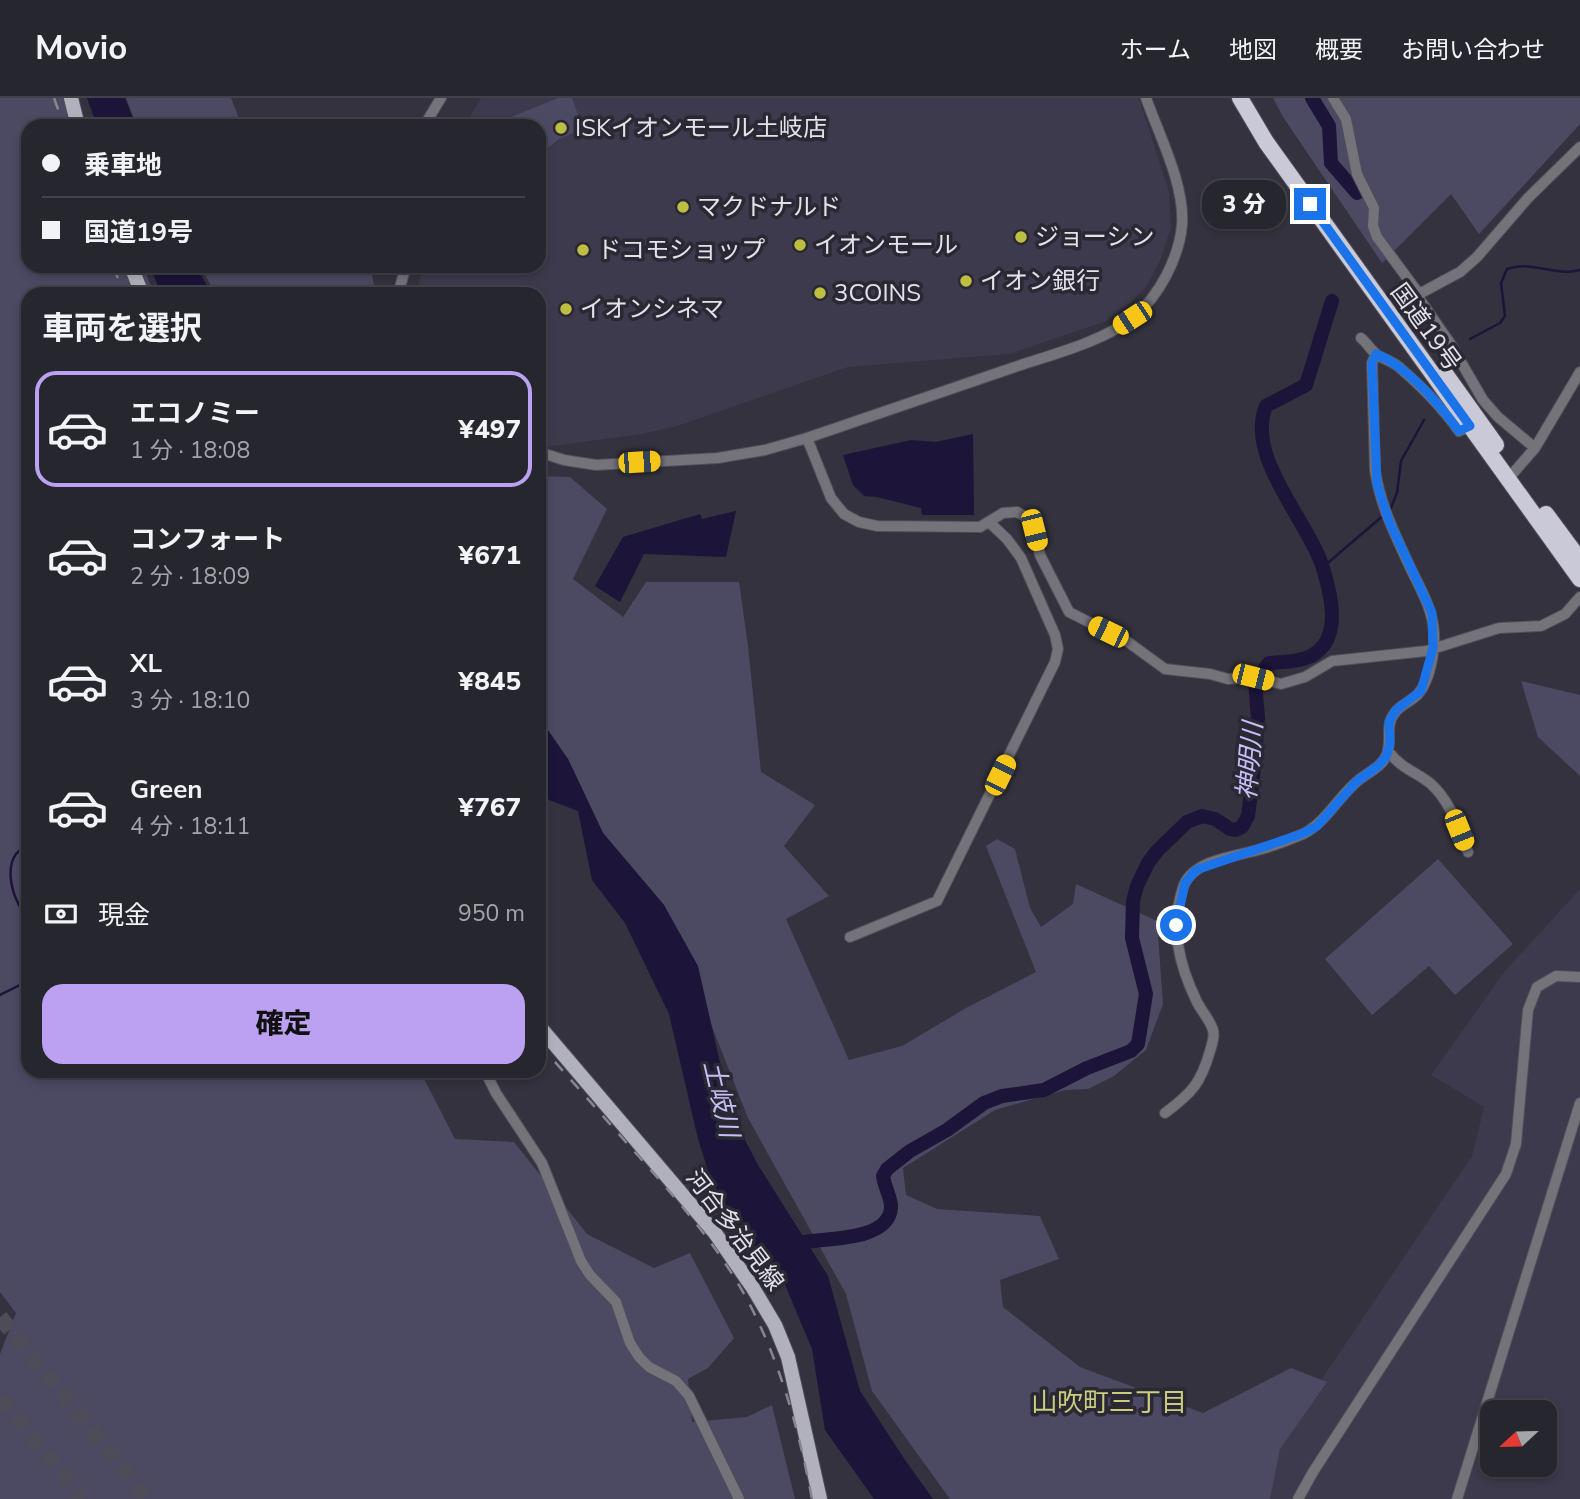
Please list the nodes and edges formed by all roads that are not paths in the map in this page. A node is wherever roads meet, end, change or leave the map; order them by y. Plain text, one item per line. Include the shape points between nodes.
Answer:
1 (71, 98) edge
2 (441, 98) edge
3 (1146, 98) edge
4 (1240, 98) edge
5 (1252, 98) edge
6 (1333, 98) edge
7 (76, 119) edge
8 (428, 119) edge
9 (1580, 147) edge
10 (1419, 294) junction
11 (1360, 338) dead end
12 (1376, 354) junction
13 (1580, 372) edge
14 (1470, 426) junction
15 (807, 438) junction
16 (1535, 448) junction
17 (546, 454) edge
18 (1511, 475) junction
19 (989, 522) junction
20 (1580, 560) edge
21 (1580, 579) edge
22 (1580, 597) edge
23 (1433, 648) junction
24 (1388, 751) junction
25 (1468, 852) dead end
26 (850, 937) dead end
27 (1580, 977) edge
28 (546, 1034) edge
29 (488, 1078) edge
30 (1580, 1104) edge
31 (1165, 1113) dead end
32 (739, 1499) edge
33 (820, 1499) edge
34 (1298, 1499) edge
35 (1457, 1499) edge

1 - 7 main road
2 - 8 street
3 - 15 street via 1180,197 1182,224 1175,253 1148,303 1102,335
4 - 14 highway, 国道19号 via 1266,142
5 - 18 highway, 国道19号 via 1331,222 1472,410
6 - 10 street via 1346,119 1357,174 1374,208 1377,237
9 - 10 street via 1477,257 1460,272
10 - 16 street via 1483,400
11 - 12 street
12 - 14 street via 1398,367 1459,431
12 - 23 street via 1372,363 1377,484 1432,613
13 - 16 street
14 - 18 highway, 国道19号
15 - 17 street via 718,458 596,465
15 - 19 street via 831,498 844,514 859,522 980,527
16 - 18 street
18 - 20 highway, 国道19号
18 - 21 highway, 国道19号
19 - 23 street via 1003,513 1017,512 1028,518 1040,555 1069,612 1128,642 1166,669 1281,684 1332,661
19 - 26 street via 1021,558 1055,635 1055,662 937,901
22 - 23 street via 1565,614 1541,626 1499,628
23 - 24 street via 1421,691 1396,710 1389,722
24 - 25 street via 1397,763 1444,797
24 - 31 street via 1317,826 1206,865 1185,883 1176,925 1178,951 1213,1040 1198,1085
27 - 34 street via 1556,976 1537,987 1528,1010 1516,1144 1506,1174
28 - 33 main road, 河合多治見線 via 715,1233 770,1316 788,1357
29 - 32 street via 542,1163 581,1261 616,1302 639,1357 676,1381 689,1396
30 - 35 street

